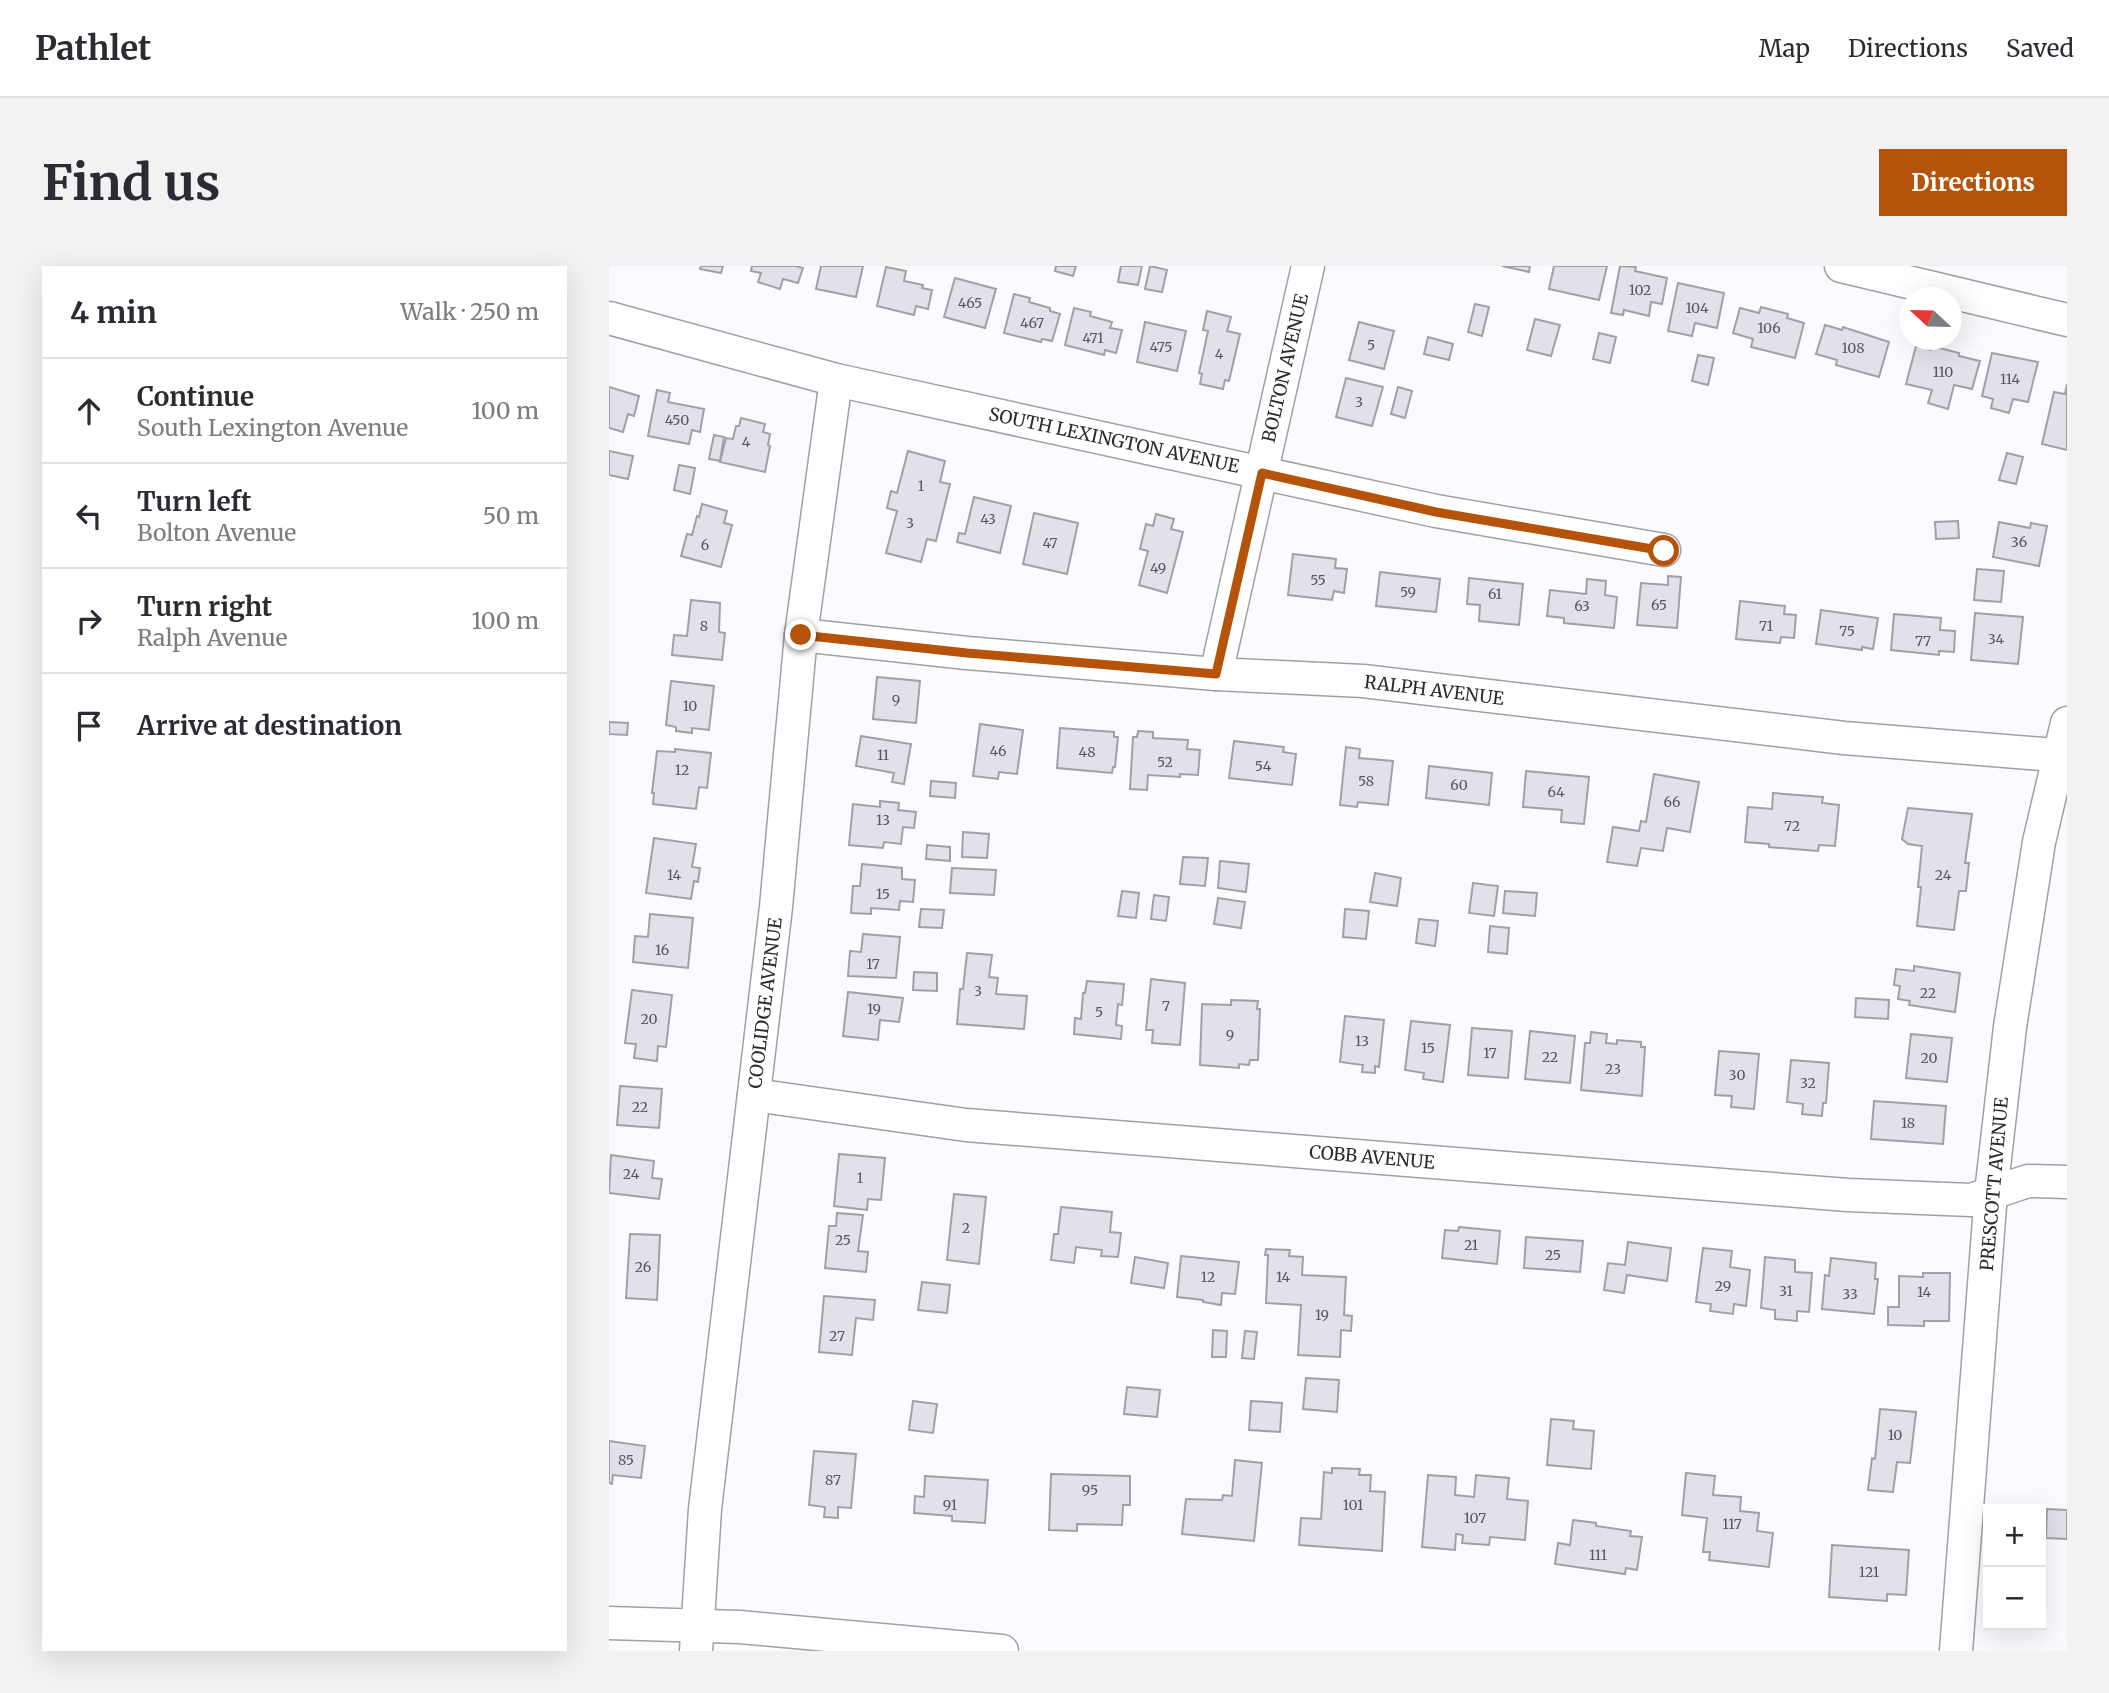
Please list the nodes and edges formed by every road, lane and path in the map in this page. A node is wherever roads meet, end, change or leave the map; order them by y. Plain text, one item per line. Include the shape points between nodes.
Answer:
1 (1308, 266) edge
2 (1841, 266) edge
3 (609, 318) edge
4 (2067, 320) edge
5 (836, 380) junction
6 (1262, 473) junction
7 (1664, 551) dead end
8 (801, 635) junction
9 (1216, 674) junction
10 (2067, 723) edge
11 (2063, 756) edge
12 (754, 1095) junction
13 (2067, 1182) edge
14 (1991, 1193) junction
15 (609, 1623) edge
16 (697, 1638) edge
17 (1002, 1651) edge
18 (1957, 1651) edge

1 - 6 street, BOLTON AVENUE
2 - 4 street
3 - 5 street, SOUTH LEXINGTON AVENUE
5 - 6 street, SOUTH LEXINGTON AVENUE
5 - 8 street, COOLIDGE AVENUE
6 - 7 street, SOUTH LEXINGTON AVENUE via 1436,512
6 - 9 street, BOLTON AVENUE
8 - 9 street, RALPH AVENUE
8 - 12 street, COOLIDGE AVENUE
9 - 11 street, RALPH AVENUE via 1363,681 1844,738
10 - 11 street, PRESCOTT AVENUE
11 - 14 street, PRESCOTT AVENUE via 2039,842 2010,1027
12 - 14 street, COBB AVENUE via 994,1127 1848,1195 1971,1200
12 - 16 street, COOLIDGE AVENUE via 705,1509
13 - 14 street, COBB AVENUE via 2028,1181
14 - 18 street, PRESCOTT AVENUE
15 - 16 street
16 - 17 street via 740,1627

